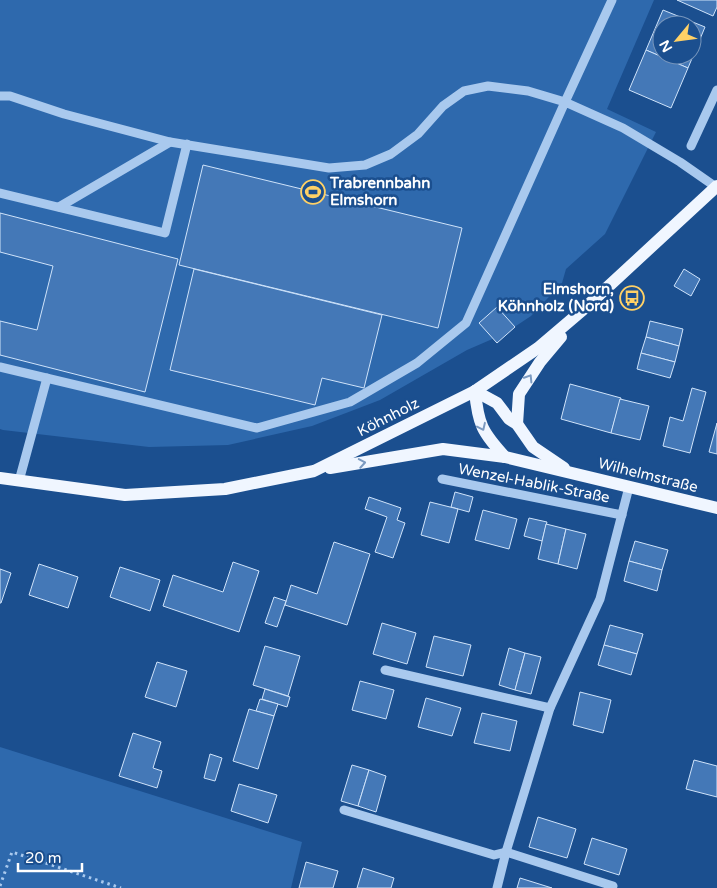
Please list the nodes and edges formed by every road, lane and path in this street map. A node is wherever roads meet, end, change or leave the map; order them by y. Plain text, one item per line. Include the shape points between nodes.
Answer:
1 (612, 0) edge
2 (717, 90) edge
3 (0, 96) edge
4 (566, 102) junction
5 (170, 142) junction
6 (187, 144) junction
7 (691, 146) dead end
8 (716, 187) edge
9 (0, 193) edge
10 (59, 208) junction
11 (585, 308) junction
12 (0, 367) edge
13 (47, 378) junction
14 (475, 391) junction
15 (517, 424) junction
16 (505, 457) junction
17 (314, 471) junction
18 (572, 473) junction
19 (0, 478) edge
20 (442, 479) dead end
21 (18, 481) junction
22 (629, 487) junction
23 (717, 508) edge
24 (622, 515) junction
25 (385, 670) dead end
26 (550, 708) junction
27 (344, 810) dead end
28 (506, 852) junction
29 (0, 886) edge
30 (613, 886) dead end
31 (121, 888) edge
32 (497, 888) edge

1 - 4 street
2 - 7 street
3 - 5 street via 10,96
4 - 6 street via 528,91 488,86 464,91 391,154 364,165 329,168
4 - 8 street via 623,128
4 - 13 street via 466,323 416,363 350,402 257,428
5 - 6 street
5 - 10 street
6 - 10 street via 165,234
8 - 11 main road, Köhnholz
9 - 10 street
11 - 14 main road, Köhnholz via 538,348
15 -> 11 main road via 519,394 540,362
12 - 13 street
13 - 21 street
14 - 15 main road, Wilhelmstraße via 497,404
14 -> 16 main road via 477,415 484,432
14 - 17 main road, Köhnholz
15 - 18 main road, Wilhelmstraße via 533,447
17 -> 16 main road, Wilhelmstraße via 443,449
16 - 18 main road, Wilhelmstraße
17 - 21 main road, Köhnholz via 225,489 124,495
18 - 22 main road, Wilhelmstraße
19 - 21 main road, Köhnholz
20 - 24 street, Wenzel-Hablik-Straße
22 - 23 main road, Wilhelmstraße
22 - 24 street, Wenzel-Hablik-Straße
24 - 26 street, Wenzel-Hablik-Straße via 600,599
25 - 26 street
26 - 28 street, Wenzel-Hablik-Straße
27 - 28 street via 494,855
28 - 30 street
28 - 32 street, Wenzel-Hablik-Straße
29 - 31 path via 12,852

